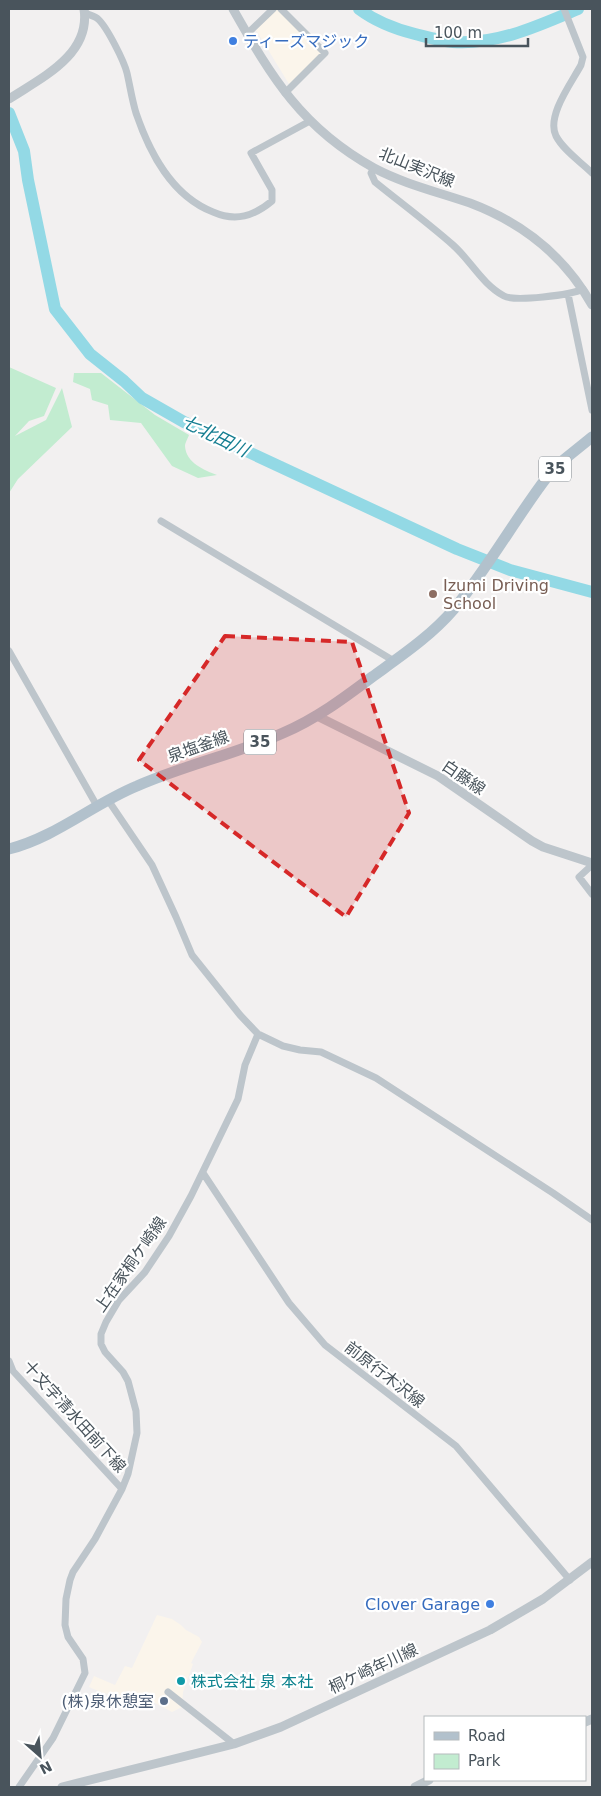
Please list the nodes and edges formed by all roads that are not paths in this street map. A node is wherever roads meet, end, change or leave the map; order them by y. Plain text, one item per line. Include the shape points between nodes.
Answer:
1 (233, 9) edge
2 (273, 9) edge
3 (281, 9) edge
4 (564, 9) edge
5 (84, 11) edge
6 (247, 34) junction
7 (285, 93) junction
8 (9, 99) edge
9 (310, 121) junction
10 (374, 168) junction
11 (592, 173) edge
12 (583, 289) junction
13 (568, 294) junction
14 (591, 300) edge
15 (592, 410) edge
16 (592, 437) edge
17 (161, 521) dead end
18 (9, 651) edge
19 (394, 661) junction
20 (317, 716) junction
21 (108, 800) junction
22 (97, 806) junction
23 (9, 849) edge
24 (592, 864) edge
25 (592, 894) edge
26 (258, 1034) junction
27 (203, 1173) junction
28 (592, 1220) edge
29 (9, 1361) edge
30 (122, 1489) junction
31 (592, 1562) edge
32 (570, 1580) junction
33 (168, 1692) dead end
34 (234, 1744) junction
35 (427, 1781) edge
36 (19, 1787) edge
37 (62, 1787) edge
38 (415, 1787) edge

1 - 6 street, 北山実沢線
2 - 6 street
3 - 7 street via 325,53
4 - 11 street via 583,57 557,108 553,128 561,143
5 - 8 street via 78,45 58,67
5 - 9 street via 98,19 120,55 127,70 136,112 158,164 172,182 201,208 238,218 252,215 272,201 272,190 250,153
6 - 7 street, 北山実沢線
7 - 9 street, 北山実沢線
9 - 10 street, 北山実沢線
10 - 12 street, 北山実沢線 via 471,204 517,226 551,252
10 - 13 street via 371,173 375,182 454,246 485,282 506,297
12 - 13 street
12 - 14 street, 北山実沢線
13 - 15 street
16 - 19 main road, 泉塩釜線 / 35 via 547,476 453,610
17 - 19 street
18 - 22 street
19 - 20 main road, 泉塩釜線 / 35
20 - 21 main road, 泉塩釜線 / 35 via 282,734 138,785
20 - 24 street, 白藤線 via 438,776 543,847
21 - 22 main road, 泉塩釜線 / 35
21 - 26 street via 152,865 192,955
22 - 23 main road, 泉塩釜線 / 35 via 48,835
24 - 25 street via 579,877
26 - 27 street, 上在家桐ケ崎線 via 245,1065 238,1099
26 - 28 street via 283,1046 321,1052 376,1078
27 - 30 street, 上在家桐ケ崎線 via 170,1236 145,1272 119,1300 101,1334 105,1352 128,1382 136,1411 137,1433
27 - 32 street, 前原行木沢線 via 289,1303 325,1345 456,1446
29 - 30 street, 十文字清水田前下線 via 13,1371
30 - 36 street, 上在家桐ケ崎線 via 95,1539 72,1572 68,1586 65,1625 68,1637 83,1659 85,1673 53,1738
31 - 32 street, 桐ケ崎年川線
32 - 34 street, 桐ケ崎年川線 via 490,1630 280,1727
33 - 34 street
34 - 37 street, 桐ケ崎年川線
35 - 38 street

